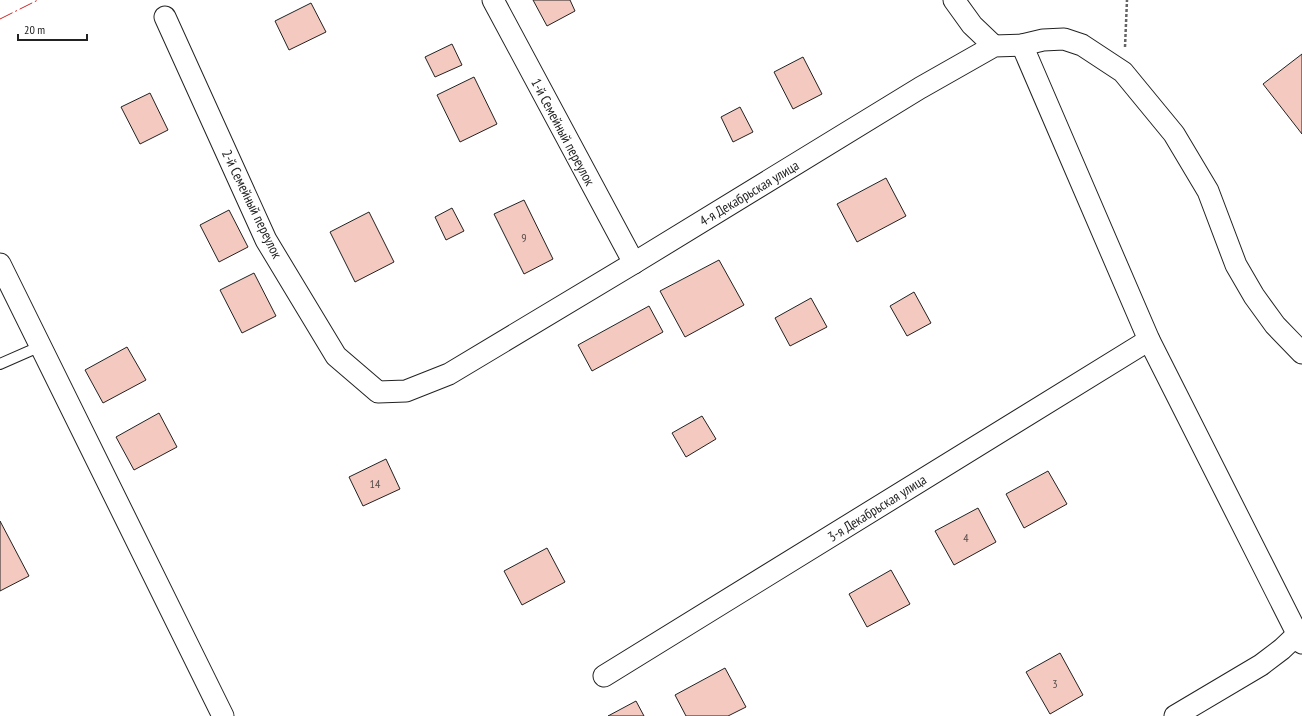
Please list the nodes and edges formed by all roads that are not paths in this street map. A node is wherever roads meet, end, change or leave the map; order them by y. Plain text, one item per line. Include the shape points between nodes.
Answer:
1 (493, 0) edge
2 (954, 0) edge
3 (165, 17) dead end
4 (1022, 45) junction
5 (994, 46) junction
6 (634, 263) junction
7 (0, 264) edge
8 (1149, 340) junction
9 (41, 346) junction
10 (1302, 353) edge
11 (0, 364) edge
12 (378, 392) joint
13 (1300, 636) edge
14 (604, 676) dead end
15 (223, 716) edge
16 (1174, 716) edge

1 - 6 street, 1-й Семейный переулок
2 - 5 street via 972,25
3 - 12 street, 2-й Семейный переулок via 266,240 336,356
4 - 5 street, 4-я Декабрьская улица
4 - 8 street
4 - 10 street, 4-я Декабрьская улица via 1064,39 1082,45 1124,72 1174,134 1208,191 1236,265 1254,296 1275,325
5 - 6 street, 4-я Декабрьская улица via 920,88
6 - 12 street, 4-я Декабрьская улица via 449,374 406,391
7 - 9 street
8 - 13 street
8 - 14 street, 3-я Декабрьская улица
9 - 11 lane
9 - 15 street
13 - 16 street via 1261,665

